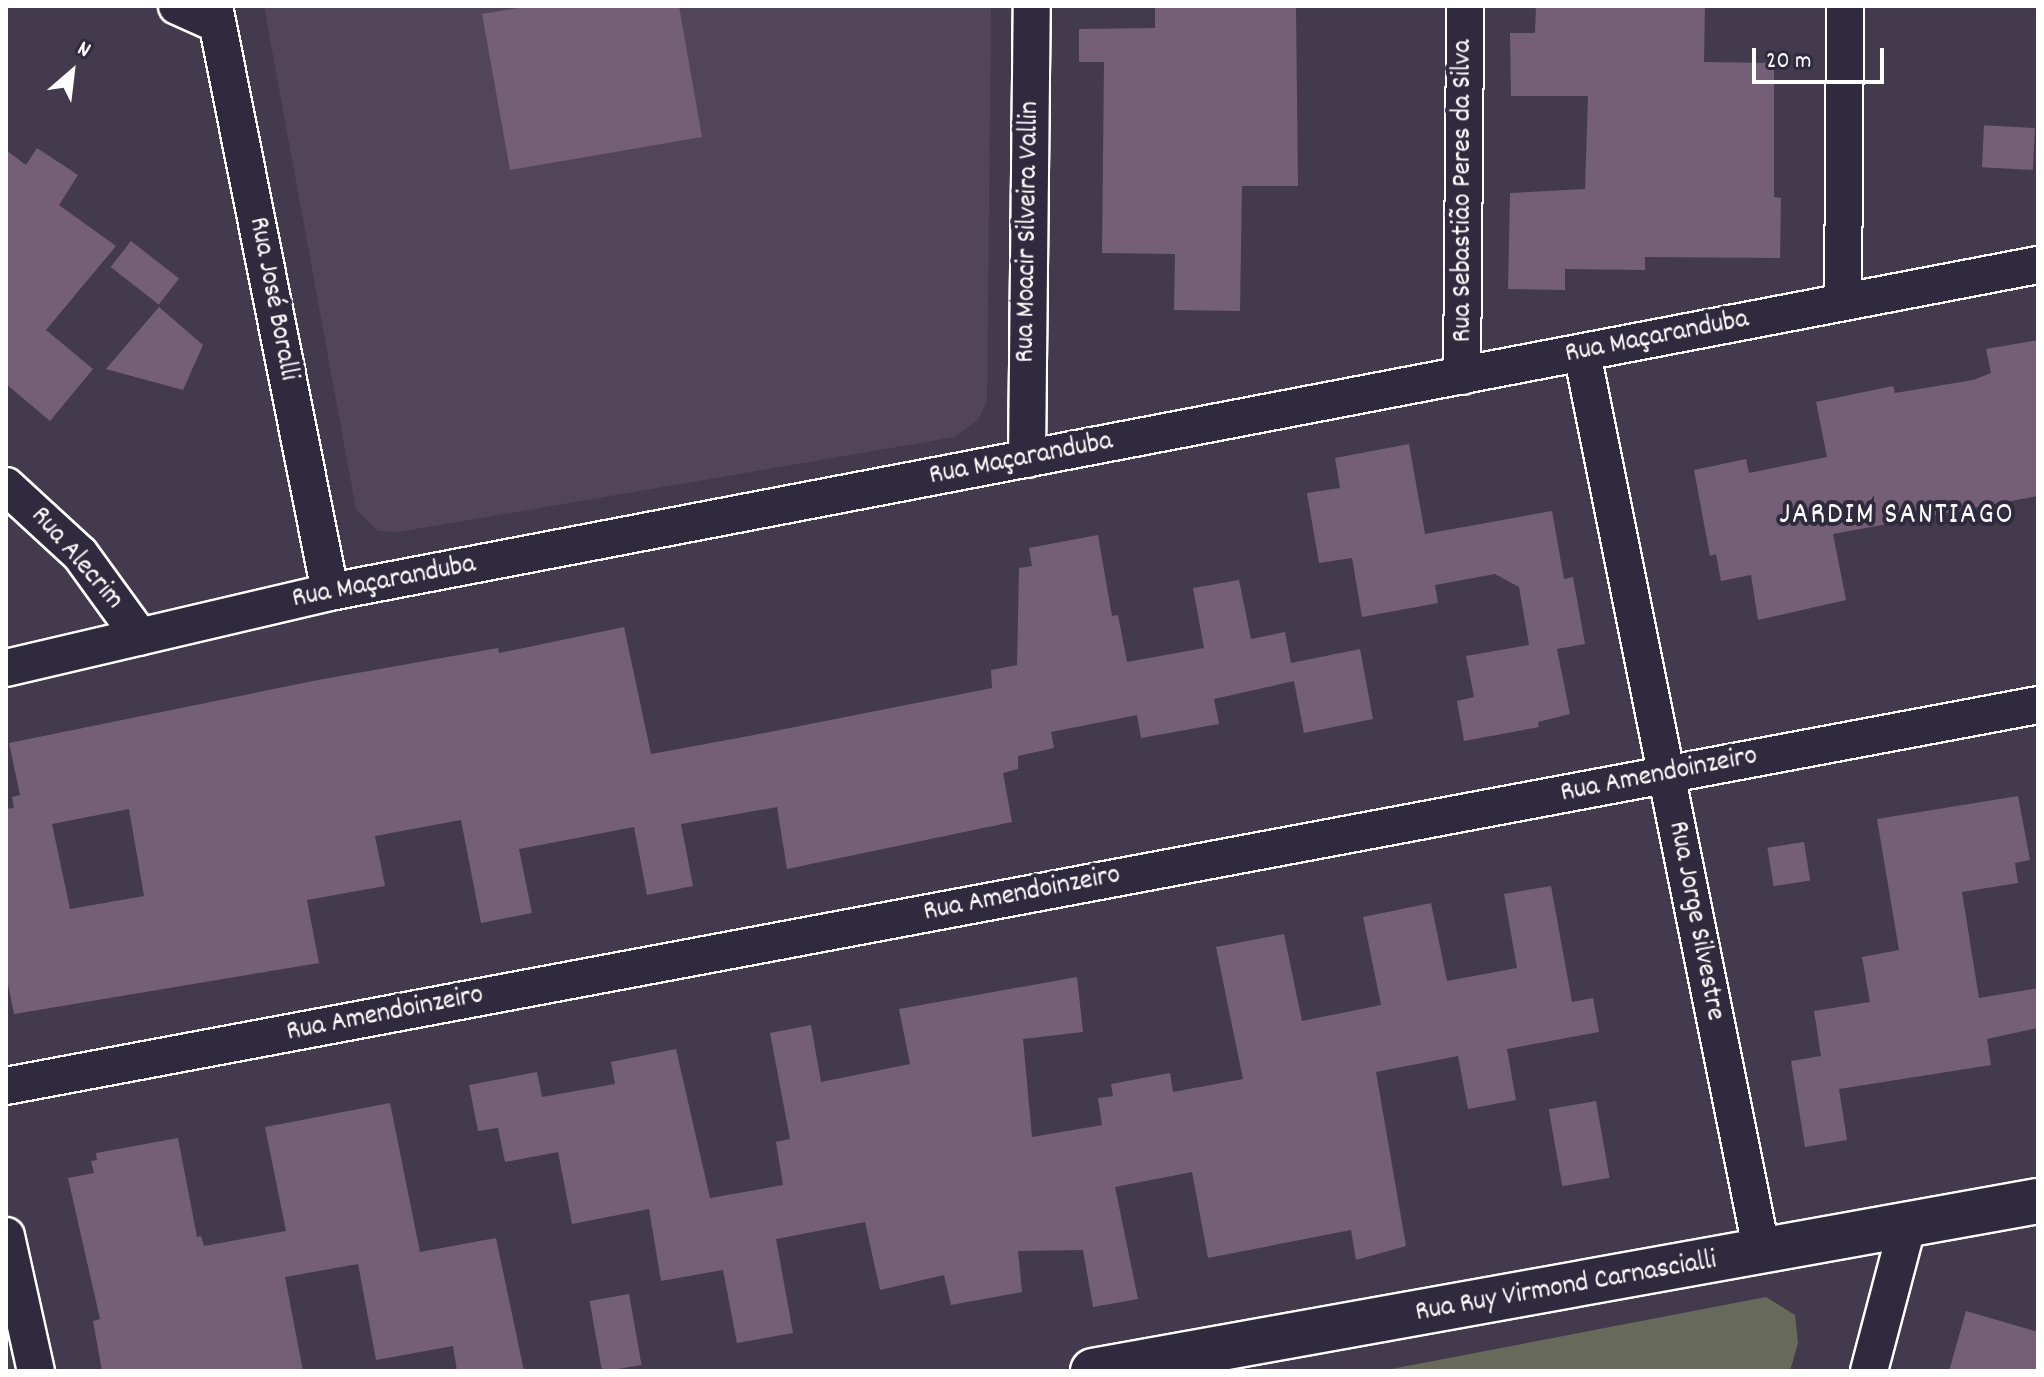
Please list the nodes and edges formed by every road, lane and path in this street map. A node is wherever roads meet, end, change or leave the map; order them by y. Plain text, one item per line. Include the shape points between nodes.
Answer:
1 (177, 6) edge
2 (1032, 6) edge
3 (1465, 6) edge
4 (1845, 6) edge
5 (216, 15) edge
6 (2038, 265) edge
7 (1843, 301) junction
8 (1582, 353) junction
9 (1462, 376) junction
10 (1027, 459) junction
11 (6, 486) edge
12 (330, 592) junction
13 (140, 637) junction
14 (6, 668) edge
15 (2038, 705) edge
16 (1665, 775) junction
17 (6, 1086) edge
18 (2038, 1201) edge
19 (1907, 1227) junction
20 (6, 1236) edge
21 (1762, 1253) junction
22 (36, 1371) edge
23 (1093, 1371) edge
24 (1869, 1371) edge

1 - 5 street
2 - 10 street, Rua Moacir Silveira Vallin
3 - 9 street, Rua Sebastião Peres da Silva
4 - 7 street
5 - 12 street, Rua José Boralli
6 - 7 street, Rua Maçaranduba
7 - 8 street, Rua Maçaranduba
8 - 9 street, Rua Maçaranduba
8 - 16 street, Rua Jorge Silvestre
9 - 10 street, Rua Maçaranduba
10 - 12 street, Rua Maçaranduba
11 - 13 street, Rua Alecrim via 80,554
12 - 13 street, Rua Maçaranduba
13 - 14 street, Rua Maçaranduba
15 - 16 street, Rua Amendoinzeiro
16 - 17 street, Rua Amendoinzeiro
16 - 21 street, Rua Jorge Silvestre
18 - 19 street, Rua Ruy Virmond Carnascialli
19 - 21 street, Rua Ruy Virmond Carnascialli
19 - 24 street
20 - 22 street
21 - 23 street, Rua Ruy Virmond Carnascialli

